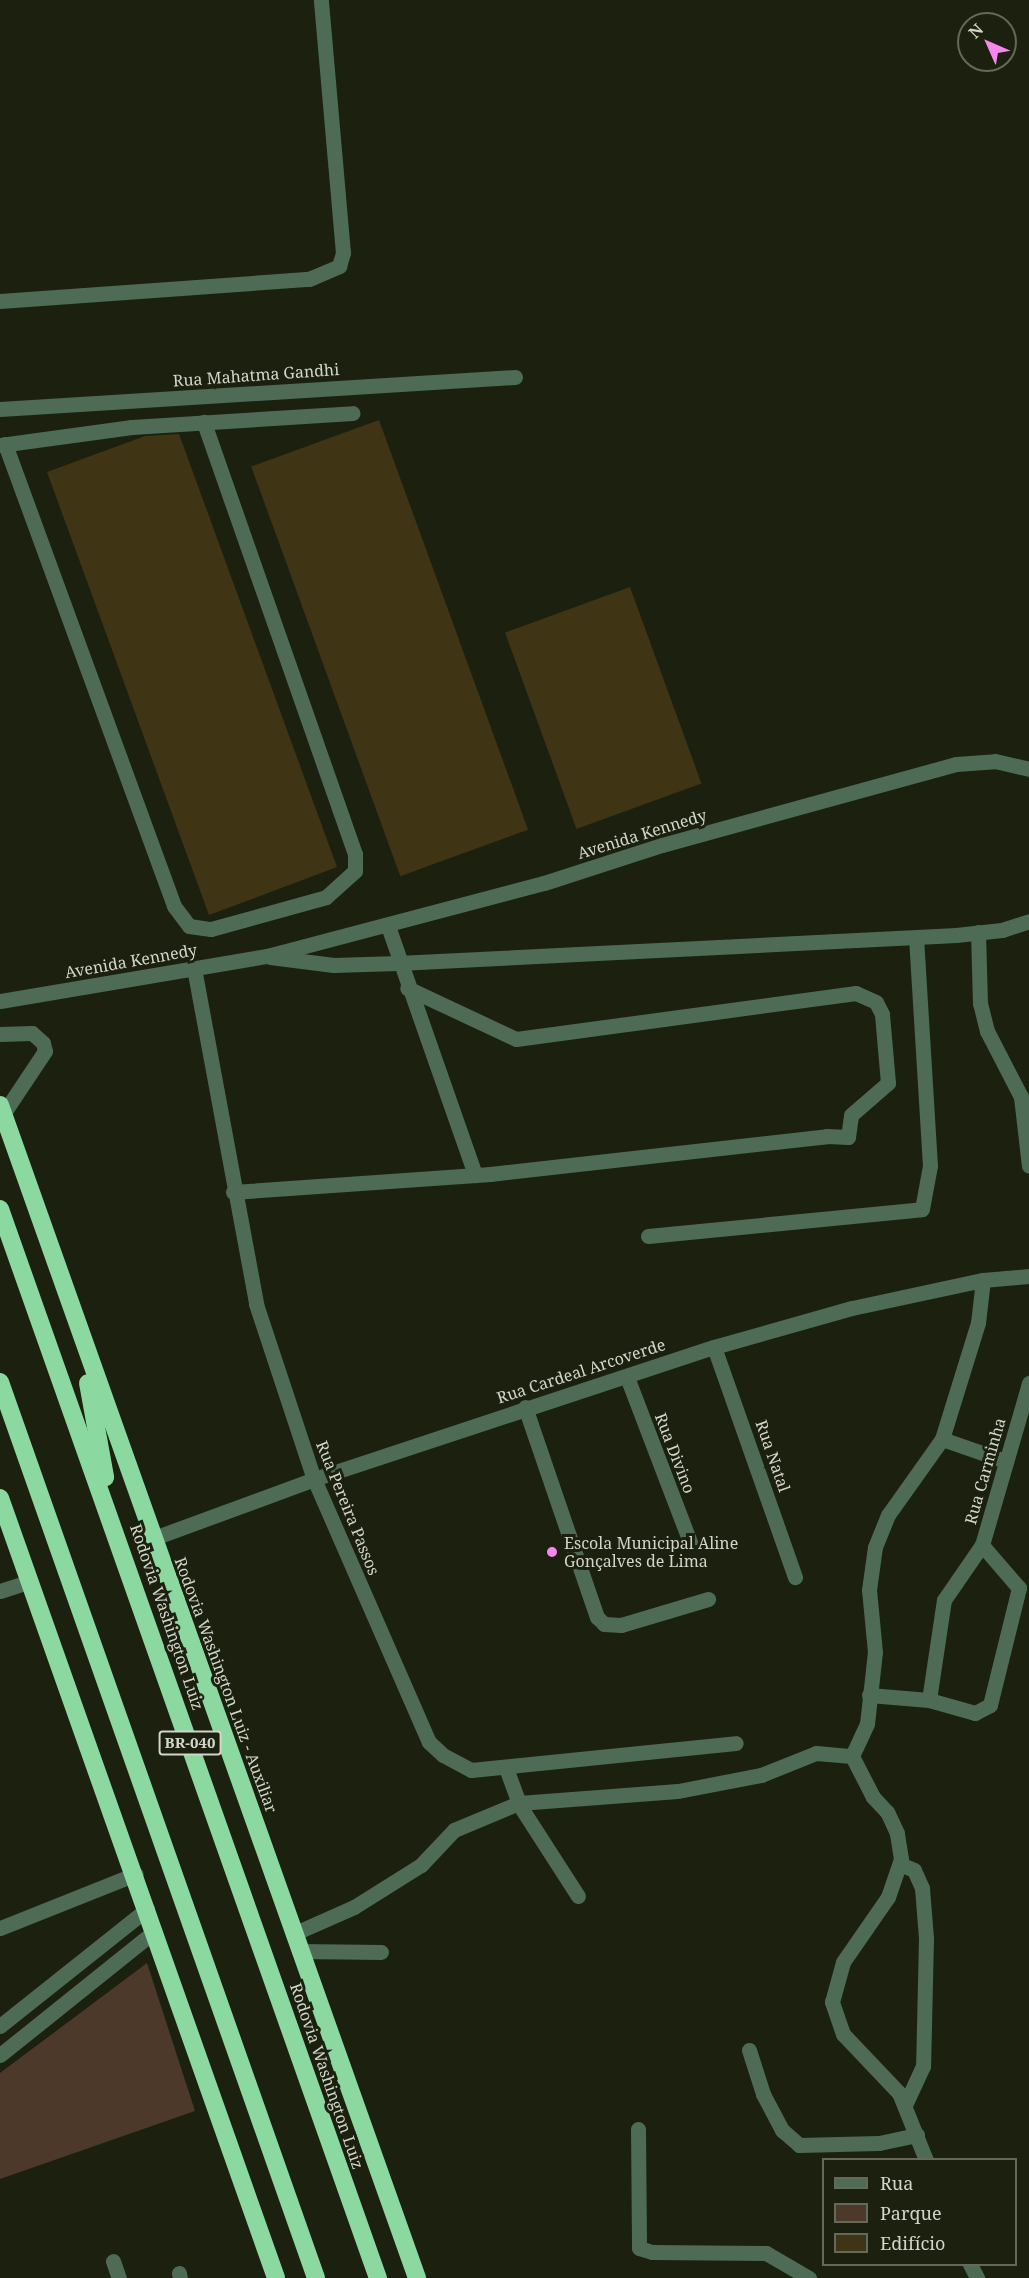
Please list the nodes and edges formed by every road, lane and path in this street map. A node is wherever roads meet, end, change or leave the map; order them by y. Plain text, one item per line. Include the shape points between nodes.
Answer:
1 (321, 0) edge
2 (0, 301) edge
3 (515, 377) dead end
4 (0, 409) edge
5 (353, 413) dead end
6 (204, 422) junction
7 (3, 444) edge
8 (1029, 769) edge
9 (1029, 921) edge
10 (388, 926) junction
11 (978, 932) junction
12 (916, 937) junction
13 (267, 956) junction
14 (398, 963) junction
15 (194, 968) junction
16 (407, 988) junction
17 (0, 1001) edge
18 (0, 1034) edge
19 (2, 1109) edge
20 (1029, 1167) edge
21 (475, 1175) junction
22 (233, 1192) junction
23 (0, 1209) edge
24 (648, 1236) dead end
25 (1029, 1276) edge
26 (983, 1280) junction
27 (78, 1332) junction
28 (714, 1347) junction
29 (627, 1377) junction
30 (0, 1382) edge
31 (1029, 1383) edge
32 (525, 1407) junction
33 (942, 1439) junction
34 (1005, 1461) junction
35 (314, 1479) junction
36 (0, 1498) edge
37 (115, 1529) junction
38 (154, 1539) junction
39 (690, 1542) dead end
40 (982, 1545) junction
41 (795, 1577) dead end
42 (30, 1581) junction
43 (0, 1591) edge
44 (708, 1599) dead end
45 (869, 1695) junction
46 (929, 1700) junction
47 (736, 1743) dead end
48 (852, 1756) junction
49 (506, 1768) junction
50 (519, 1803) junction
51 (900, 1864) junction
52 (136, 1874) junction
53 (578, 1896) dead end
54 (147, 1909) junction
55 (0, 1928) edge
56 (155, 1931) junction
57 (296, 1943) junction
58 (381, 1952) dead end
59 (0, 2026) edge
60 (749, 2050) dead end
61 (0, 2055) edge
62 (905, 2105) junction
63 (638, 2129) dead end
64 (917, 2135) junction
65 (925, 2158) edge
66 (113, 2261) dead end
67 (119, 2278) edge
68 (276, 2278) edge
69 (316, 2278) edge
70 (378, 2278) edge
71 (417, 2278) edge
72 (809, 2278) edge

1 - 2 street via 343,253 339,267 309,279
3 - 4 street, Rua Mahatma Gandhi
5 - 6 street
6 - 7 street
6 - 7 street via 355,854 355,871 326,897 211,929 189,926 174,906
8 - 10 street, Avenida Kennedy via 995,761 956,764
9 - 11 street, Avenida Kennedy
10 - 13 street, Avenida Kennedy
10 - 14 street
11 - 12 street, Avenida Kennedy
11 - 20 street via 980,1003 987,1031 1021,1097
12 - 14 street, Avenida Kennedy
12 - 24 street via 930,1166 922,1209
13 - 14 street, Avenida Kennedy via 312,964
13 - 15 street, Avenida Kennedy
14 - 16 street
15 - 17 street, Avenida Kennedy
15 - 22 street, Rua Pereira Passos
16 - 21 street
16 - 21 street via 516,1040 856,993 876,1002 882,1014 888,1083 851,1115 848,1137 827,1136
18 - 19 street via 32,1033 44,1043 45,1051
19 - 27 highway, Rodovia Washington Luiz - Auxiliar
21 - 22 street
22 - 35 street, Rua Pereira Passos via 256,1304
23 - 37 highway, Rodovia Washington Luiz / BR-040
25 - 26 street, Rua Cardeal Arcoverde
26 - 28 street, Rua Cardeal Arcoverde via 852,1308
26 - 33 street via 978,1323
27 - 37 highway
27 - 38 highway, Rodovia Washington Luiz - Auxiliar
28 - 29 street, Rua Cardeal Arcoverde
28 - 41 street, Rua Natal
29 - 32 street, Rua Cardeal Arcoverde
29 - 39 street, Rua Divino
30 - 69 highway
31 - 34 street, Rua Carminha
32 - 35 street, Rua Cardeal Arcoverde
32 - 44 street via 597,1617 604,1624 621,1625
33 - 34 street
33 - 45 street via 888,1515 876,1540 869,1590 875,1652
34 - 40 street, Rua Carminha
35 - 38 street, Rua Cardeal Arcoverde
35 - 49 street, Rua Pereira Passos via 429,1742 443,1755 471,1770
36 - 42 highway
37 - 70 highway, Rodovia Washington Luiz / BR-040
38 - 57 highway, Rodovia Washington Luiz - Auxiliar
40 - 46 street, Rua Carminha via 946,1594
40 - 46 street via 1019,1588 995,1696 984,1711 975,1713
42 - 43 street
42 - 52 highway
45 - 46 street
45 - 48 street via 862,1736
47 - 49 street, Rua Pereira Passos
48 - 50 street via 816,1753 772,1772 678,1791
48 - 51 street via 897,1833
49 - 50 street
50 - 53 street
50 - 57 street via 454,1830 421,1865
51 - 62 street via 914,1870 922,1888 926,1938 923,2066
51 - 62 street via 888,1897 843,1962 832,2002 843,2034 884,2075
52 - 54 highway
52 - 55 street
54 - 56 highway
54 - 59 street
56 - 61 street
56 - 68 highway
57 - 58 street
57 - 71 highway, Rodovia Washington Luiz - Auxiliar
60 - 64 street via 763,2094 782,2130 799,2145 808,2149 879,2144
62 - 64 street
63 - 72 street via 637,2238 641,2250 766,2253
64 - 65 street
66 - 67 street

